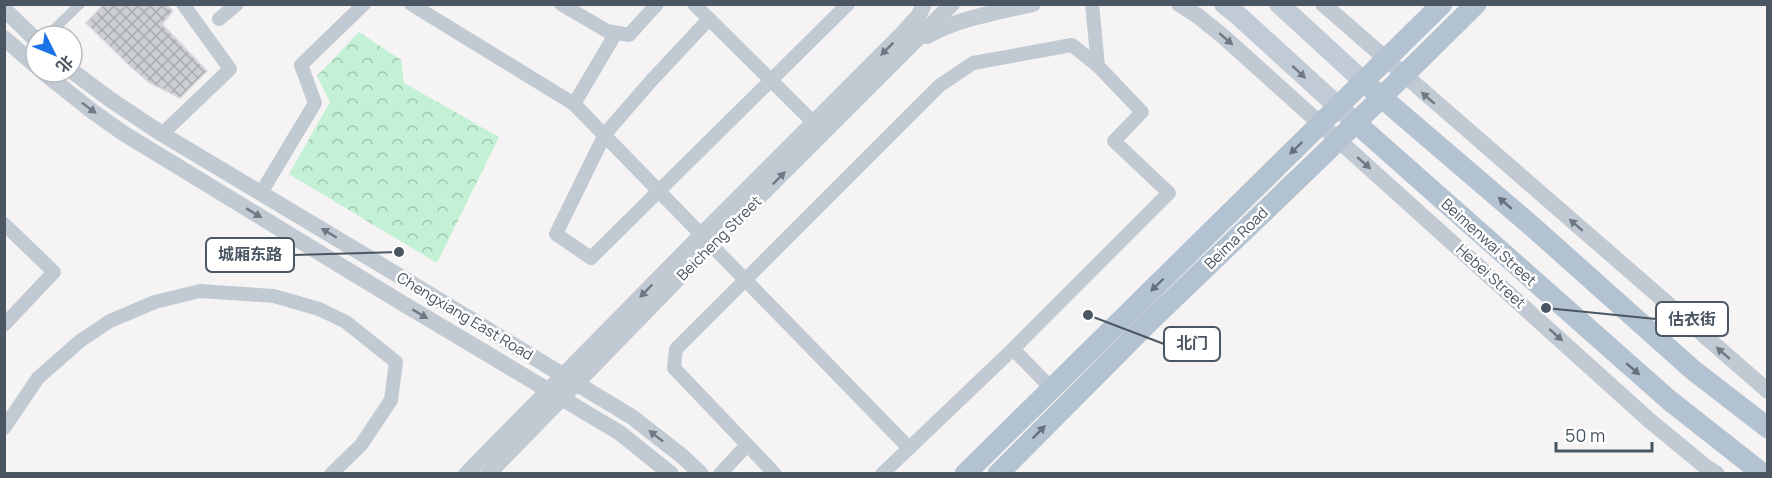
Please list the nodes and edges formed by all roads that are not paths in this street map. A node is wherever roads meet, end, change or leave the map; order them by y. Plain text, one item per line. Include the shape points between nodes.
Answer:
1 (80, 4) edge
2 (183, 4) edge
3 (237, 4) edge
4 (364, 4) edge
5 (411, 4) edge
6 (561, 4) edge
7 (657, 4) edge
8 (694, 4) edge
9 (848, 4) edge
10 (924, 4) edge
11 (952, 4) edge
12 (1033, 4) edge
13 (1092, 4) edge
14 (1179, 4) edge
15 (1224, 4) edge
16 (1279, 4) edge
17 (1323, 4) edge
18 (1442, 4) edge
19 (1476, 4) edge
20 (4, 9) edge
21 (429, 9) edge
22 (219, 19) dead end
23 (709, 19) junction
24 (59, 24) edge
25 (24, 28) edge
26 (616, 33) junction
27 (24, 40) edge
28 (911, 46) junction
29 (8, 47) edge
30 (24, 58) edge
31 (1386, 60) junction
32 (1098, 66) junction
33 (1404, 76) junction
34 (84, 80) edge
35 (772, 81) junction
36 (1364, 82) junction
37 (58, 84) edge
38 (1382, 98) junction
39 (574, 104) junction
40 (1337, 107) junction
41 (813, 122) junction
42 (1356, 123) junction
43 (1321, 124) junction
44 (162, 134) junction
45 (605, 135) junction
46 (1338, 140) junction
47 (661, 190) junction
48 (261, 193) junction
49 (4, 224) edge
50 (707, 239) junction
51 (745, 281) junction
52 (4, 324) edge
53 (1012, 350) junction
54 (570, 380) junction
55 (1052, 389) junction
56 (1767, 391) edge
57 (556, 394) junction
58 (4, 428) edge
59 (1767, 428) edge
60 (1002, 437) junction
61 (747, 445) junction
62 (909, 448) junction
63 (1019, 453) junction
64 (332, 474) edge
65 (466, 474) edge
66 (488, 474) edge
67 (671, 474) edge
68 (701, 474) edge
69 (720, 474) edge
70 (775, 474) edge
71 (882, 474) edge
72 (965, 474) edge
73 (998, 474) edge
74 (1717, 474) edge
75 (1763, 474) edge

1 - 24 street
2 - 44 street via 230,69
3 - 22 street
4 - 48 street via 301,64 315,103
5 - 21 street
6 - 26 street
7 - 26 street via 629,35
8 - 23 street
9 - 35 street
10 -> 41 street, Beicheng Street via 900,36
11 - 28 street, Beicheng Street
12 - 28 street via 959,22
13 - 32 street
14 -> 43 street, Hebei Street via 1210,25
15 -> 40 main road
16 - 36 main road
17 - 31 street
18 - 31 main road, Beima Road
19 - 33 main road, Beima Road
20 - 25 street
21 - 39 street
23 - 35 street
23 - 45 street
26 - 39 street
27 - 29 street
50 -> 28 street, Beicheng Street
29 - 30 street
31 - 33 street
31 - 36 main road, Beima Road
32 - 51 street via 1072,45 973,63 939,86
32 - 53 street via 1142,112 1114,141 1169,193
33 - 38 main road, Beima Road
56 -> 33 street
34 - 44 street, Chengxiang East Road
35 - 41 street
35 - 47 street
36 - 38 main road
36 - 40 main road, Beima Road
37 -> 57 street, Chengxiang East Road via 123,133
38 - 42 main road, Beima Road
59 -> 38 main road via 1693,370
39 - 45 street
40 - 42 main road
40 - 43 main road, Beima Road
41 - 50 street, Beicheng Street
42 - 46 main road, Beima Road
42 -> 75 main road, Beimenwai Street via 1660,393
43 - 46 street, Hebei Street
43 -> 55 main road, Beima Road
44 - 48 street, Chengxiang East Road
45 - 47 street
45 - 47 street via 556,234 591,258
63 -> 46 main road, Beima Road
46 -> 74 street, Hebei Street via 1649,420
47 - 50 street
54 -> 48 street, Chengxiang East Road
49 - 52 street via 54,272
50 - 51 street
50 - 54 street, Beicheng Street
51 - 61 street via 676,349 674,368
51 - 62 street
53 - 55 street
53 - 62 street
54 - 57 street, Beicheng Street
68 -> 54 street, Chengxiang East Road via 632,417
55 - 60 main road, Beima Road
57 - 65 street, Beicheng Street
57 - 66 street, Beicheng Street
57 - 67 street, Chengxiang East Road via 620,433
58 - 64 street via 38,378 110,321 155,302 200,291 274,296 319,309 346,322 396,362 391,400 361,445
60 - 63 main road
60 - 72 main road, Beima Road
61 - 69 street
61 - 70 street
62 - 71 street
63 - 73 main road, Beima Road

